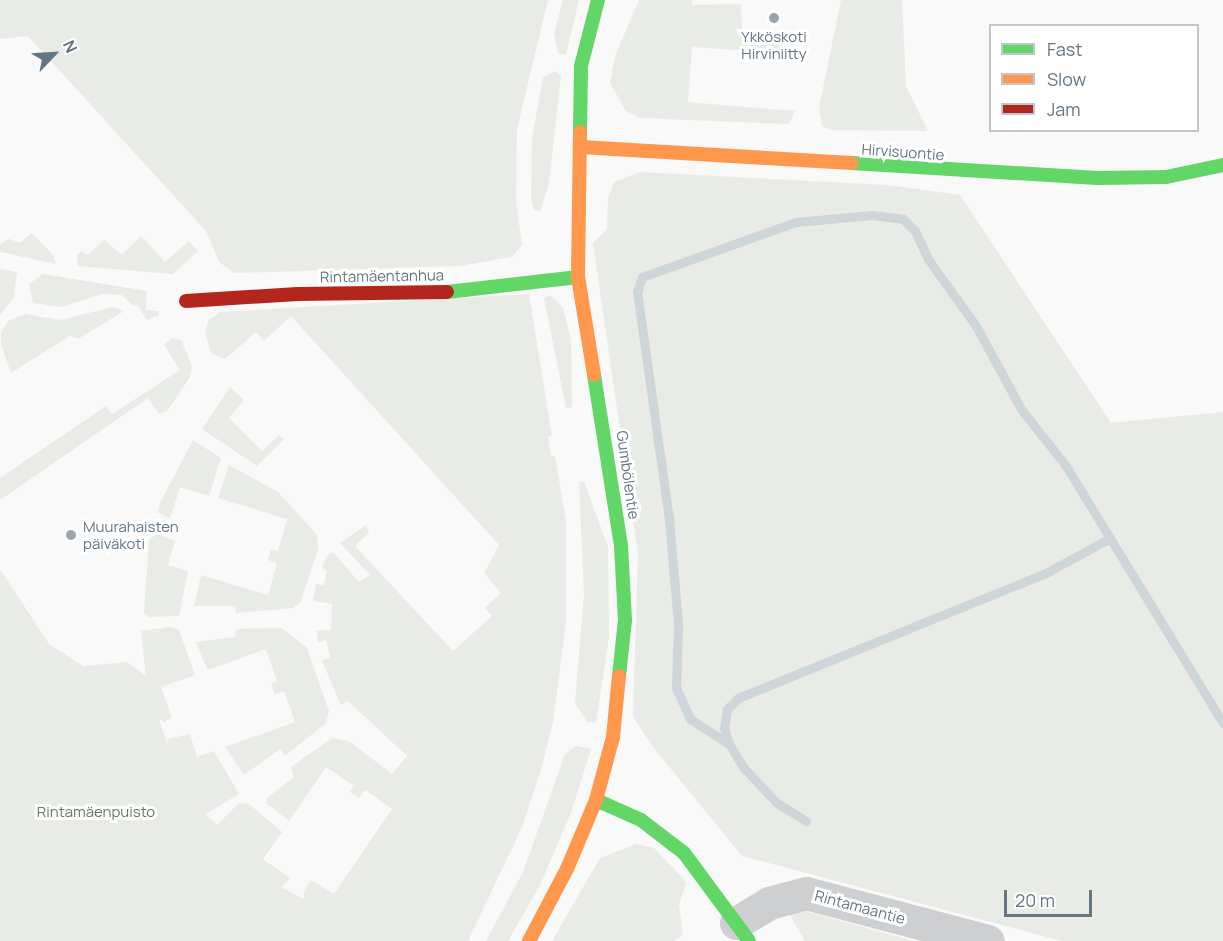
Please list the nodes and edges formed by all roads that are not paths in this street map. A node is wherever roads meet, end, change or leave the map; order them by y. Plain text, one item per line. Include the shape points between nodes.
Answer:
1 (598, 0) edge
2 (581, 147) junction
3 (1223, 165) edge
4 (578, 277) junction
5 (186, 301) dead end
6 (596, 800) junction
7 (742, 932) edge
8 (529, 941) edge
9 (988, 941) edge

1 - 2 street, Gumbölentie via 581,66
2 - 3 street, Hirvisuontie via 1098,178 1166,177
2 - 4 street, Gumbölentie
4 - 5 street, Rintamäentanhua via 445,292 298,294
4 - 6 street, Gumbölentie via 621,546 625,620 613,737
6 - 7 street via 641,820 684,853
6 - 8 street, Gumbölentie via 567,869
7 - 9 street, Rintamaantie via 769,903 806,893

